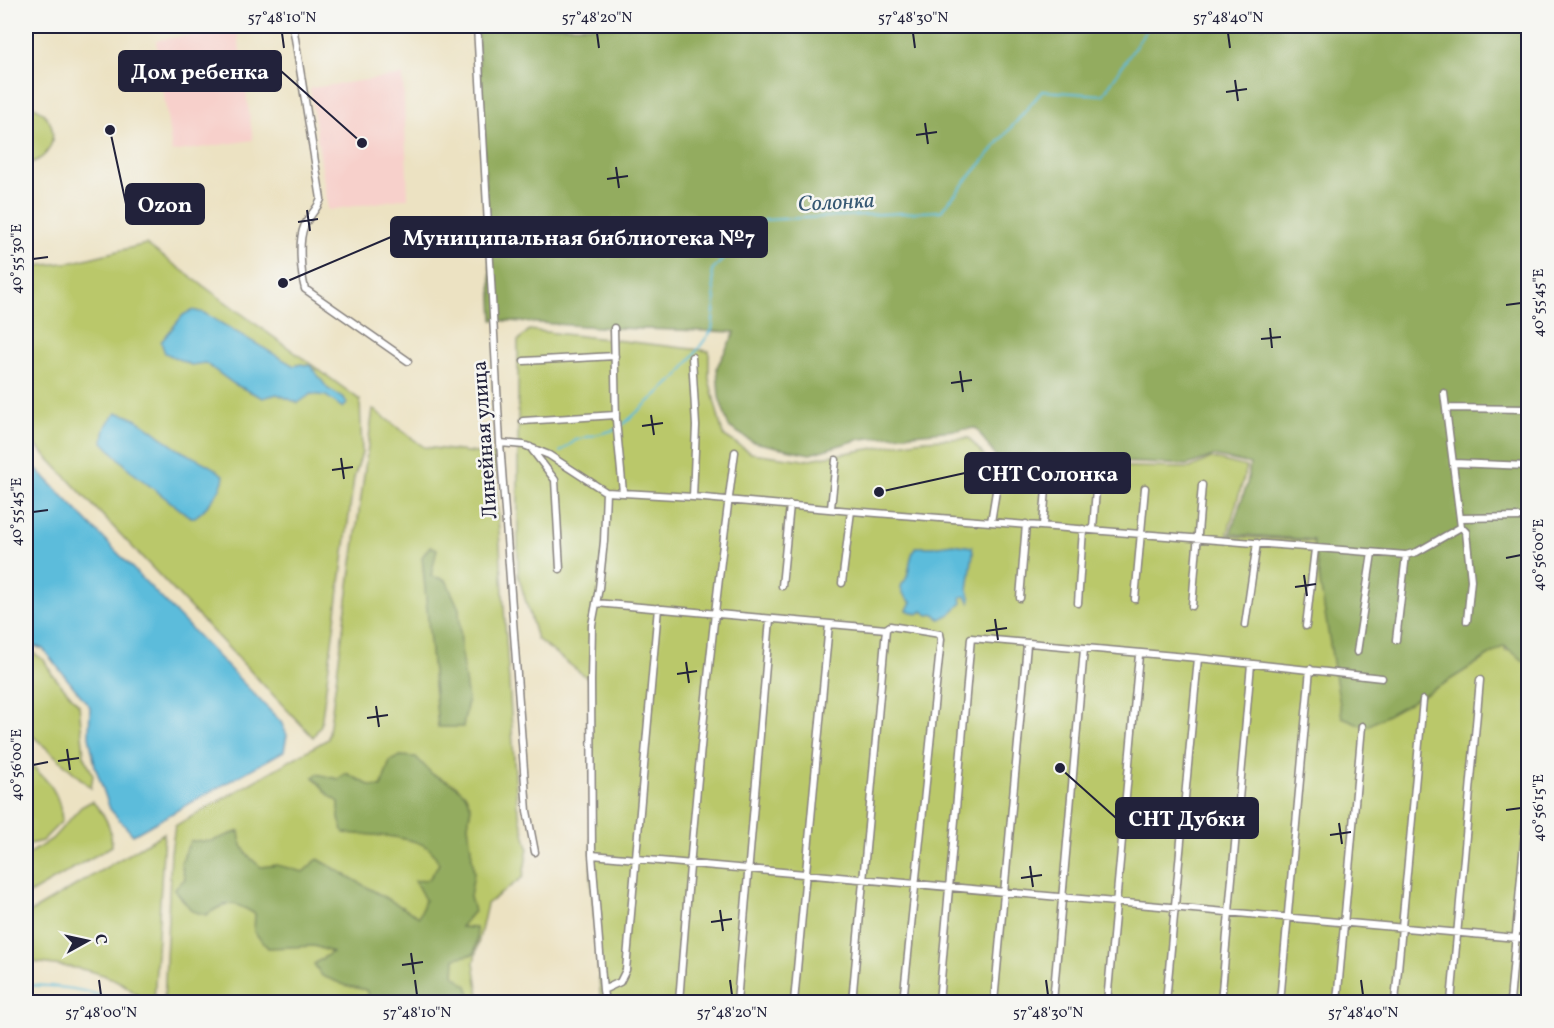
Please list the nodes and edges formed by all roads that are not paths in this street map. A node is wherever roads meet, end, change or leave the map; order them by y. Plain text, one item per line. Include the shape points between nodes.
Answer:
1 (293, 26) edge
2 (477, 26) edge
3 (614, 328) dead end
4 (615, 356) junction
5 (692, 357) dead end
6 (408, 361) dead end
7 (524, 361) dead end
8 (1444, 393) dead end
9 (1446, 408) junction
10 (1528, 409) edge
11 (616, 415) junction
12 (523, 421) dead end
13 (500, 443) junction
14 (530, 447) junction
15 (735, 452) dead end
16 (836, 460) dead end
17 (1454, 463) junction
18 (1528, 466) edge
19 (999, 473) dead end
20 (1097, 476) dead end
21 (1047, 477) dead end
22 (1202, 485) dead end
23 (1145, 488) dead end
24 (606, 492) junction
25 (623, 492) junction
26 (693, 497) junction
27 (728, 500) junction
28 (790, 505) junction
29 (831, 508) junction
30 (851, 511) junction
31 (1521, 517) dead end
32 (1461, 518) junction
33 (991, 522) junction
34 (1026, 524) junction
35 (1043, 525) junction
36 (1461, 527) junction
37 (1083, 529) junction
38 (1093, 529) junction
39 (1140, 533) junction
40 (1199, 538) junction
41 (1257, 543) junction
42 (1315, 549) junction
43 (1372, 553) junction
44 (1406, 555) junction
45 (560, 569) dead end
46 (842, 584) dead end
47 (782, 586) dead end
48 (1020, 598) dead end
49 (1135, 599) dead end
50 (596, 603) junction
51 (1078, 603) dead end
52 (1192, 606) dead end
53 (658, 608) junction
54 (716, 613) junction
55 (770, 619) junction
56 (1467, 621) dead end
57 (829, 624) junction
58 (1245, 625) dead end
59 (1306, 627) dead end
60 (886, 629) junction
61 (1396, 640) dead end
62 (1027, 645) junction
63 (1084, 649) junction
64 (1357, 652) dead end
65 (1139, 655) dead end
66 (1198, 658) junction
67 (1251, 664) junction
68 (1310, 669) junction
69 (1382, 678) dead end
70 (1480, 680) dead end
71 (1423, 700) dead end
72 (1362, 726) dead end
73 (1528, 797) edge
74 (535, 852) dead end
75 (592, 855) junction
76 (635, 858) junction
77 (689, 862) junction
78 (749, 868) junction
79 (806, 874) junction
80 (863, 879) junction
81 (915, 883) junction
82 (949, 886) junction
83 (1004, 893) junction
84 (1062, 898) junction
85 (1115, 902) junction
86 (1174, 907) junction
87 (1229, 913) junction
88 (1288, 918) junction
89 (1345, 923) junction
90 (1402, 928) junction
91 (1458, 933) junction
92 (1516, 938) junction
93 (1528, 939) edge
94 (603, 990) junction
95 (605, 1002) edge
96 (679, 1002) edge
97 (737, 1002) edge
98 (794, 1002) edge
99 (852, 1002) edge
100 (903, 1002) edge
101 (939, 1002) edge
102 (994, 1002) edge
103 (1053, 1002) edge
104 (1107, 1002) edge
105 (1166, 1002) edge
106 (1221, 1002) edge
107 (1280, 1002) edge
108 (1337, 1002) edge
109 (1395, 1002) edge
110 (1451, 1002) edge
111 (1510, 1002) edge

1 - 6 street via 321,199 303,227 300,273 305,289
2 - 13 street, Линейная улица
3 - 4 street
4 - 7 street
4 - 11 street
5 - 26 street via 696,426
8 - 9 street
9 - 10 street
9 - 17 street
11 - 12 street
11 - 25 street
13 - 14 street
13 - 74 street, Линейная улица via 526,811
14 - 24 street
14 - 45 street via 555,480
15 - 27 street
16 - 29 street
17 - 18 street
17 - 32 street
19 - 33 street
20 - 38 street
21 - 35 street
22 - 40 street
23 - 39 street
24 - 25 street
24 - 50 street
25 - 26 street
26 - 27 street
27 - 28 street
27 - 54 street
28 - 29 street
28 - 47 street
29 - 30 street
30 - 33 street
30 - 46 street
31 - 32 street
32 - 36 street
33 - 34 street
34 - 35 street
34 - 48 street
35 - 37 street
36 - 44 street
36 - 56 street via 1466,532 1471,580
37 - 38 street
37 - 51 street
38 - 39 street
39 - 40 street
39 - 49 street
40 - 41 street
40 - 52 street
41 - 42 street
41 - 58 street
42 - 43 street
42 - 59 street
43 - 44 street
43 - 64 street
44 - 61 street
50 - 53 street
50 - 75 street via 591,670
53 - 54 street
53 - 76 street
54 - 55 street
54 - 77 street
55 - 57 street
55 - 78 street
57 - 60 street
57 - 79 street
60 - 80 street
60 - 81 street via 890,626 937,633 941,639
62 - 63 street
62 - 82 street via 971,639
62 - 83 street
63 - 66 street
63 - 84 street
65 - 85 street
66 - 67 street
66 - 86 street
67 - 68 street
67 - 87 street
68 - 69 street
68 - 88 street
70 - 91 street
71 - 90 street
72 - 89 street
73 - 92 street
75 - 76 street
75 - 94 street
76 - 77 street
76 - 94 street via 626,970 620,982
77 - 78 street
77 - 96 street
78 - 79 street
78 - 97 street
79 - 80 street
79 - 98 street
80 - 81 street
80 - 99 street
81 - 82 street
81 - 100 street
82 - 83 street
82 - 101 street
83 - 84 street
83 - 102 street
84 - 85 street
84 - 103 street
85 - 86 street
85 - 104 street
86 - 87 street
86 - 105 street
87 - 88 street
87 - 106 street
88 - 89 street
88 - 107 street
89 - 90 street
89 - 108 street
90 - 91 street
90 - 109 street
91 - 92 street
91 - 110 street
92 - 93 street
92 - 111 street
94 - 95 street

